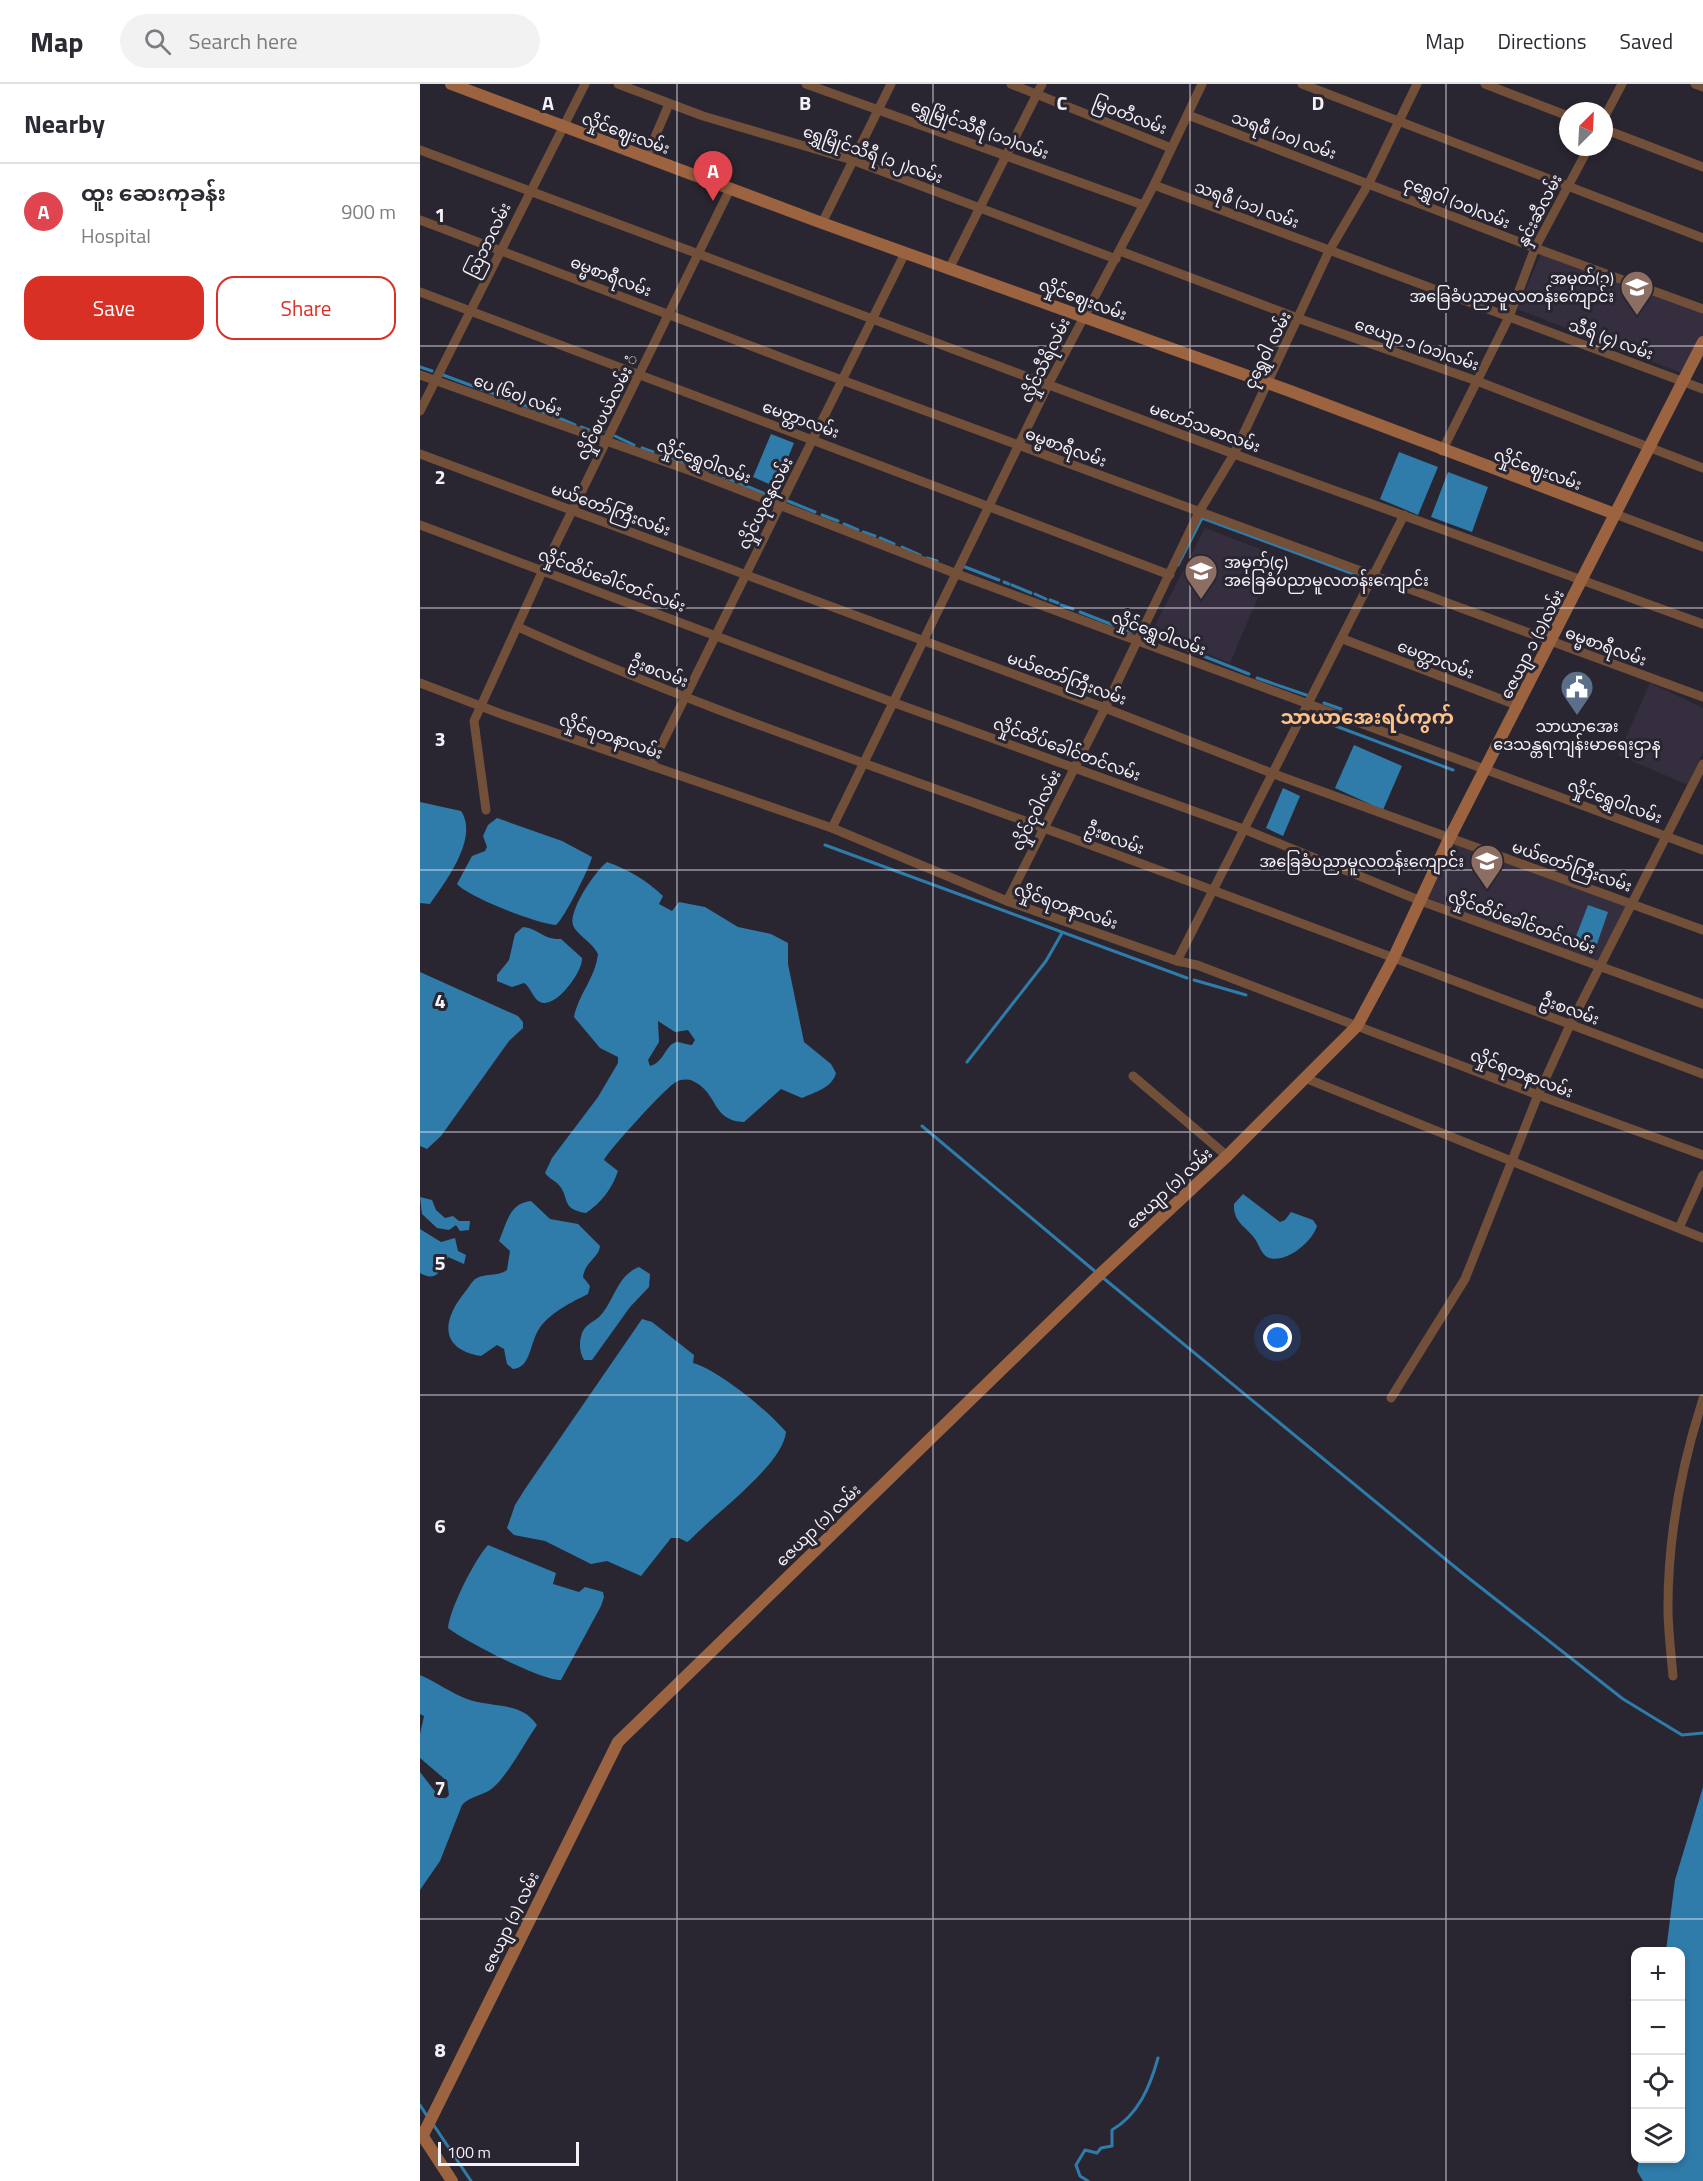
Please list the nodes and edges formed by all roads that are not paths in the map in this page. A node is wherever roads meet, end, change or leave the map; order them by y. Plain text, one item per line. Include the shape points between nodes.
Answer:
1 (451, 84) edge
2 (585, 84) edge
3 (618, 84) edge
4 (806, 84) edge
5 (891, 84) edge
6 (1011, 84) edge
7 (1042, 84) edge
8 (1302, 84) edge
9 (1417, 84) edge
10 (1485, 84) edge
11 (1622, 84) edge
12 (1695, 84) edge
13 (1198, 85) edge
14 (1703, 87) edge
15 (1037, 95) junction
16 (1612, 102) edge
17 (669, 104) junction
18 (878, 109) junction
19 (1559, 113) edge
20 (1188, 115) junction
21 (1399, 122) junction
22 (562, 127) junction
23 (1613, 132) edge
24 (1171, 148) junction
25 (420, 150) edge
26 (1007, 154) junction
27 (1584, 156) edge
28 (646, 158) junction
29 (852, 160) junction
30 (1703, 167) edge
31 (1369, 183) junction
32 (1154, 185) junction
33 (1568, 188) junction
34 (730, 189) junction
35 (529, 191) junction
36 (1143, 205) junction
37 (980, 207) junction
38 (420, 220) edge
39 (822, 223) junction
40 (1703, 238) edge
41 (1535, 248) junction
42 (500, 250) junction
43 (1329, 251) junction
44 (906, 253) junction
45 (1118, 255) junction
46 (697, 256) junction
47 (949, 269) junction
48 (420, 292) edge
49 (470, 309) junction
50 (1703, 309) edge
51 (670, 314) junction
52 (1084, 316) junction
53 (1509, 317) junction
54 (873, 318) junction
55 (1300, 319) junction
56 (1703, 342) edge
57 (640, 374) junction
58 (420, 375) edge
59 (842, 379) junction
60 (435, 381) junction
61 (1477, 381) junction
62 (1683, 381) junction
63 (1266, 383) junction
64 (1048, 385) junction
65 (1703, 389) edge
66 (420, 411) edge
67 (814, 439) junction
68 (605, 443) junction
69 (1020, 446) junction
70 (1648, 448) junction
71 (1442, 451) junction
72 (420, 454) edge
73 (1234, 454) junction
74 (1703, 468) edge
75 (781, 506) junction
76 (989, 507) junction
77 (572, 511) junction
78 (1199, 512) junction
79 (1615, 514) junction
80 (1404, 515) junction
81 (420, 525) edge
82 (1703, 547) edge
83 (959, 569) junction
84 (543, 570) junction
85 (746, 573) junction
86 (1375, 574) junction
87 (1170, 575) junction
88 (1582, 580) junction
89 (1703, 624) edge
90 (518, 627) junction
91 (1139, 635) junction
92 (716, 636) junction
93 (1343, 639) junction
94 (923, 642) junction
95 (1551, 642) junction
96 (420, 683) edge
97 (683, 697) junction
98 (1703, 697) edge
99 (892, 702) junction
100 (1310, 703) junction
101 (480, 705) junction
102 (1519, 706) junction
103 (1105, 708) junction
104 (863, 763) junction
105 (651, 766) junction
106 (1075, 767) junction
107 (1485, 770) junction
108 (1702, 770) edge
109 (1274, 774) junction
110 (486, 810) dead end
111 (832, 828) junction
112 (1044, 828) junction
113 (1246, 830) junction
114 (1667, 836) junction
115 (1449, 839) junction
116 (1703, 850) edge
117 (1214, 892) junction
118 (1007, 901) junction
119 (1421, 901) junction
120 (1634, 904) junction
121 (1703, 930) edge
122 (1393, 959) junction
123 (1178, 961) junction
124 (1602, 967) junction
125 (1703, 1004) edge
126 (1570, 1025) junction
127 (1357, 1026) junction
128 (1703, 1074) edge
129 (1133, 1076) dead end
130 (1305, 1078) junction
131 (1538, 1095) junction
132 (1703, 1155) edge
133 (1227, 1156) junction
134 (1511, 1162) junction
135 (1703, 1175) edge
136 (1679, 1228) junction
137 (1703, 1238) edge
138 (1391, 1398) dead end
139 (1703, 1399) edge
140 (1673, 1676) dead end
141 (421, 2134) edge
142 (452, 2181) edge

1 - 22 street, လှိုင်ဈေးလမ်း
2 - 22 street, သြဘာလမ်း
3 - 17 street, ရွှေမြိုင်သီရီ (၁၂)လမ်း
4 - 18 street, ရွှေမြိုင်သီရီ (၁၁)လမ်း
5 - 18 street
6 - 15 street, မြဝတီလမ်း
7 - 15 street
8 - 21 street
9 - 21 street, ငုရွှေဝါ လမ်း
10 - 19 street
11 - 16 street
12 - 14 street
13 - 20 street, လှိုင်သီရိလမ်း
15 - 24 street, မြဝတီလမ်း
15 - 26 street
17 - 28 street
17 - 29 street, ရွှေမြိုင်သီရီ (၁၂)လမ်း
18 - 26 street, ရွှေမြိုင်သီရီ (၁၁)လမ်း
18 - 29 street
20 - 24 street, လှိုင်သီရိလမ်း
20 - 31 street, သရဖီ (၁၀) လမ်း
21 - 31 street, ငုရွှေဝါ လမ်း
21 - 33 street
22 - 28 street, လှိုင်ဈေးလမ်း
22 - 35 street, သြဘာလမ်း
23 - 30 street
24 - 32 street, လှိုင်သီရိလမ်း
25 - 35 street
26 - 36 street, ရွှေမြိုင်သီရီ (၁၁)လမ်း
26 - 37 street
27 - 33 street, နှင်းဆီလမ်း
28 - 34 street, လှိုင်ဈေးလမ်း
29 - 37 street, ရွှေမြိုင်သီရီ (၁၂)လမ်း
29 - 39 street
31 - 41 street, ငုရွှေဝါ (၁၀)လမ်း
31 - 43 street, ငုရွှေဝါ လမ်း
32 - 36 street, လှိုင်သီရိလမ်း
32 - 43 street, သရဖီ (၁၁) လမ်း
33 - 40 street
33 - 41 street, နှင်းဆီလမ်း
34 - 39 street, လှိုင်ဈေးလမ်း
34 - 46 street, လှိုင်စပယ်လမ်း ံ
35 - 42 street, သြဘာလမ်း
35 - 46 street
36 - 45 street, လှိုင်သီရိလမ်း
37 - 45 street, ရွှေမြိုင်သီရီ (၁၂)လမ်း
37 - 47 street
38 - 42 street, ဓမ္မစာရီလမ်း
39 - 44 street, လှိုင်ဈေးလမ်း
41 - 50 street, ငုရွှေဝါ (၁၀)လမ်း
41 - 53 street, နှင်းဆီလမ်း
42 - 49 street, သြဘာလမ်း
42 - 51 street, ဓမ္မစာရီလမ်း
43 - 53 street, သရဖီ (၁၁) လမ်း
43 - 55 street, ငုရွှေဝါ လမ်း
44 - 47 street, လှိုင်ဈေးလမ်း
44 - 54 street, လှိုင်ယုဇနလမ်း
45 - 52 street, လှိုင်သီရိလမ်း
45 - 55 street, ဇေယျာ ၁ (၁၁)လမ်း
46 - 51 street, လှိုင်စပယ်လမ်း ံ
46 - 54 street, မဟော်သဓာလမ်း
47 - 52 street, လှိုင်ဈေးလမ်း
48 - 49 street, မေတ္တာလမ်း
49 - 57 street, မေတ္တာလမ်း
49 - 60 street, သြဘာလမ်း
51 - 57 street, လှိုင်စပယ်လမ်း ံ
51 - 59 street, ဓမ္မစာရီလမ်း
52 - 63 street, လှိုင်ဈေးလမ်း
52 - 64 street, လှိုင်သီရိလမ်း
53 - 61 street, နှင်းဆီလမ်း
53 - 62 street, သီရိ (၄) လမ်း
54 - 59 street, လှိုင်ယုဇနလမ်း
54 - 64 street, မဟော်သဓာလမ်း
55 - 61 street, ဇေယျာ ၁ (၁၁)လမ်း
55 - 63 street, ငုရွှေဝါ လမ်း
56 - 62 street, ဇေယျာ ၁ (၁)လမ်း
57 - 67 street, မေတ္တာလမ်း
57 - 68 street, လှိုင်စပယ်လမ်း ံ
58 - 60 street, ပေ (၆၀) လမ်း
59 - 67 street, လှိုင်ယုဇနလမ်း
59 - 69 street, ဓမ္မစာရီလမ်း
60 - 66 street, သြဘာလမ်း
60 - 68 street, ပေ (၆၀) လမ်း
61 - 70 street, ဇေယျာ ၁ (၁၁)လမ်း
61 - 71 street, နှင်းဆီလမ်း
62 - 65 street, သီရိ (၄) လမ်း
62 - 70 street, ဇေယျာ ၁ (၁)လမ်း
63 - 71 street, လှိုင်ဈေးလမ်း
63 - 73 street, ငုရွှေဝါ လမ်း
64 - 69 street, လှိုင်သီရိလမ်း
64 - 73 street, မဟော်သဓာလမ်း
67 - 75 street, လှိုင်ယုဇနလမ်း
67 - 76 street, မေတ္တာလမ်း
68 - 75 street, လှိုင်ရွှေဝါလမ်း
68 - 77 street, လှိုင်စပယ်လမ်း ံ
69 - 76 street, လှိုင်သီရိလမ်း
69 - 78 street, ဓမ္မစာရီလမ်း
70 - 74 street, ဇေယျာ ၁ (၁၁)လမ်း
70 - 79 street, ဇေယျာ ၁ (၁)လမ်း
71 - 79 street, လှိုင်ဈေးလမ်း
72 - 77 street, မယ်တော်ကြီးလမ်း
73 - 78 street, ငုရွှေဝါ လမ်း
73 - 80 street, မဟော်သဓာလမ်း
75 - 83 street, လှိုင်ရွှေဝါလမ်း
75 - 85 street, လှိုင်ယုဇနလမ်း
76 - 83 street, လှိုင်သီရိလမ်း
76 - 87 street, မေတ္တာလမ်း
77 - 84 street, လှိုင်စပယ်လမ်း ံ
77 - 85 street, မယ်တော်ကြီးလမ်း
78 - 86 street, ဓမ္မစာရီလမ်း
78 - 87 street, ငုရွှေဝါ လမ်း
79 - 82 street, လှိုင်ဈေးလမ်း
79 - 88 street, ဇေယျာ ၁ (၁)လမ်း
80 - 86 street
80 - 88 street, မဟော်သဓာလမ်း
81 - 84 street, လှိုင်ထိပ်ခေါင်တင်လမ်း
83 - 91 street, လှိုင်ရွှေဝါလမ်း
83 - 94 street, လှိုင်သီရိလမ်း
84 - 90 street, လှိုင်စပယ်လမ်း ံ
84 - 92 street, လှိုင်ထိပ်ခေါင်တင်လမ်း
85 - 92 street, လှိုင်ယုဇနလမ်း
85 - 94 street, မယ်တော်ကြီးလမ်း
86 - 93 street
86 - 95 street, ဓမ္မစာရီလမ်း
87 - 91 street, ငုရွှေဝါ လမ်း
88 - 89 street, မဟော်သဓာလမ်း
88 - 95 street, ဇေယျာ ၁ (၁)လမ်း
90 - 97 street, ဦးစလမ်း
90 - 101 street, လှိုင်စပယ်လမ်း ံ
91 - 100 street, လှိုင်ရွှေဝါလမ်း
91 - 103 street, လှိုင်ငုဝါလမ်း
92 - 97 street, လှိုင်ယုဇနလမ်း
92 - 99 street, လှိုင်ထိပ်ခေါင်တင်လမ်း
93 - 100 street
93 - 102 street, မေတ္တာလမ်း
94 - 99 street, လှိုင်သီရိလမ်း
94 - 103 street, မယ်တော်ကြီးလမ်း
95 - 98 street, ဓမ္မစာရီလမ်း
95 - 102 street, ဇေယျာ ၁ (၁)လမ်း
96 - 101 street, လှိုင်ရတနာလမ်း
97 - 104 street, ဦးစလမ်း
97 - 105 street, လှိုင်ယုဇနလမ်း
99 - 104 street, လှိုင်သီရိလမ်း
99 - 106 street, လှိုင်ထိပ်ခေါင်တင်လမ်း
100 - 107 street, လှိုင်ရွှေဝါလမ်း
100 - 109 street
101 - 105 street, လှိုင်ရတနာလမ်း
101 - 110 street, လှိုင်စပယ်လမ်း ံ via 474,721
102 - 107 street, ဇေယျာ ၁ (၁)လမ်း
103 - 106 street, လှိုင်ငုဝါလမ်း
103 - 109 street, မယ်တော်ကြီးလမ်း
104 - 111 street, လှိုင်သီရိလမ်း
104 - 112 street, ဦးစလမ်း
105 - 111 street, လှိုင်ရတနာလမ်း
106 - 112 street, လှိုင်ငုဝါလမ်း
106 - 113 street, လှိုင်ထိပ်ခေါင်တင်လမ်း
107 - 114 street, လှိုင်ရွှေဝါလမ်း
107 - 115 street, ဇေယျာ ၁ (၁)လမ်း
108 - 114 street
109 - 113 street
109 - 115 street, မယ်တော်ကြီးလမ်း
111 - 118 street, လှိုင်ရတနာလမ်း
112 - 117 street, ဦးစလမ်း
112 - 118 street, လှိုင်ငုဝါလမ်း
113 - 117 street
113 - 119 street, လှိုင်ထိပ်ခေါင်တင်လမ်း
114 - 116 street, လှိုင်ရွှေဝါလမ်း
114 - 120 street
115 - 119 street, ဇေယျာ ၁ (၁)လမ်း
115 - 120 street, မယ်တော်ကြီးလမ်း
117 - 122 street, ဦးစလမ်း
117 - 123 street
118 - 123 street, လှိုင်ရတနာလမ်း
119 - 122 street, ဇေယျာ ၁ (၁)လမ်း
119 - 124 street, လှိုင်ထိပ်ခေါင်တင်လမ်း
120 - 121 street, မယ်တော်ကြီးလမ်း
120 - 124 street
122 - 126 street, ဦးစလမ်း
122 - 127 street, ဇေယျာ ၁ (၁)လမ်း
123 - 127 street, လှိုင်ရတနာလမ်း
124 - 125 street, လှိုင်ထိပ်ခေါင်တင်လမ်း
124 - 126 street
126 - 128 street, ဦးစလမ်း
126 - 131 street
127 - 130 street, ဇေယျာ (၁) လမ်း
127 - 131 street, လှိုင်ရတနာလမ်း
129 - 133 street
130 - 133 street, ဇေယျာ (၁) လမ်း
130 - 134 street
131 - 132 street, လှိုင်ရတနာလမ်း
131 - 134 street
133 - 141 street, ဇေယျာ (၁) လမ်း via 618,1742
134 - 136 street
134 - 138 street via 1465,1279
135 - 136 street
136 - 137 street
139 - 140 street via 1685,1455 1676,1501 1668,1607
141 - 142 street

